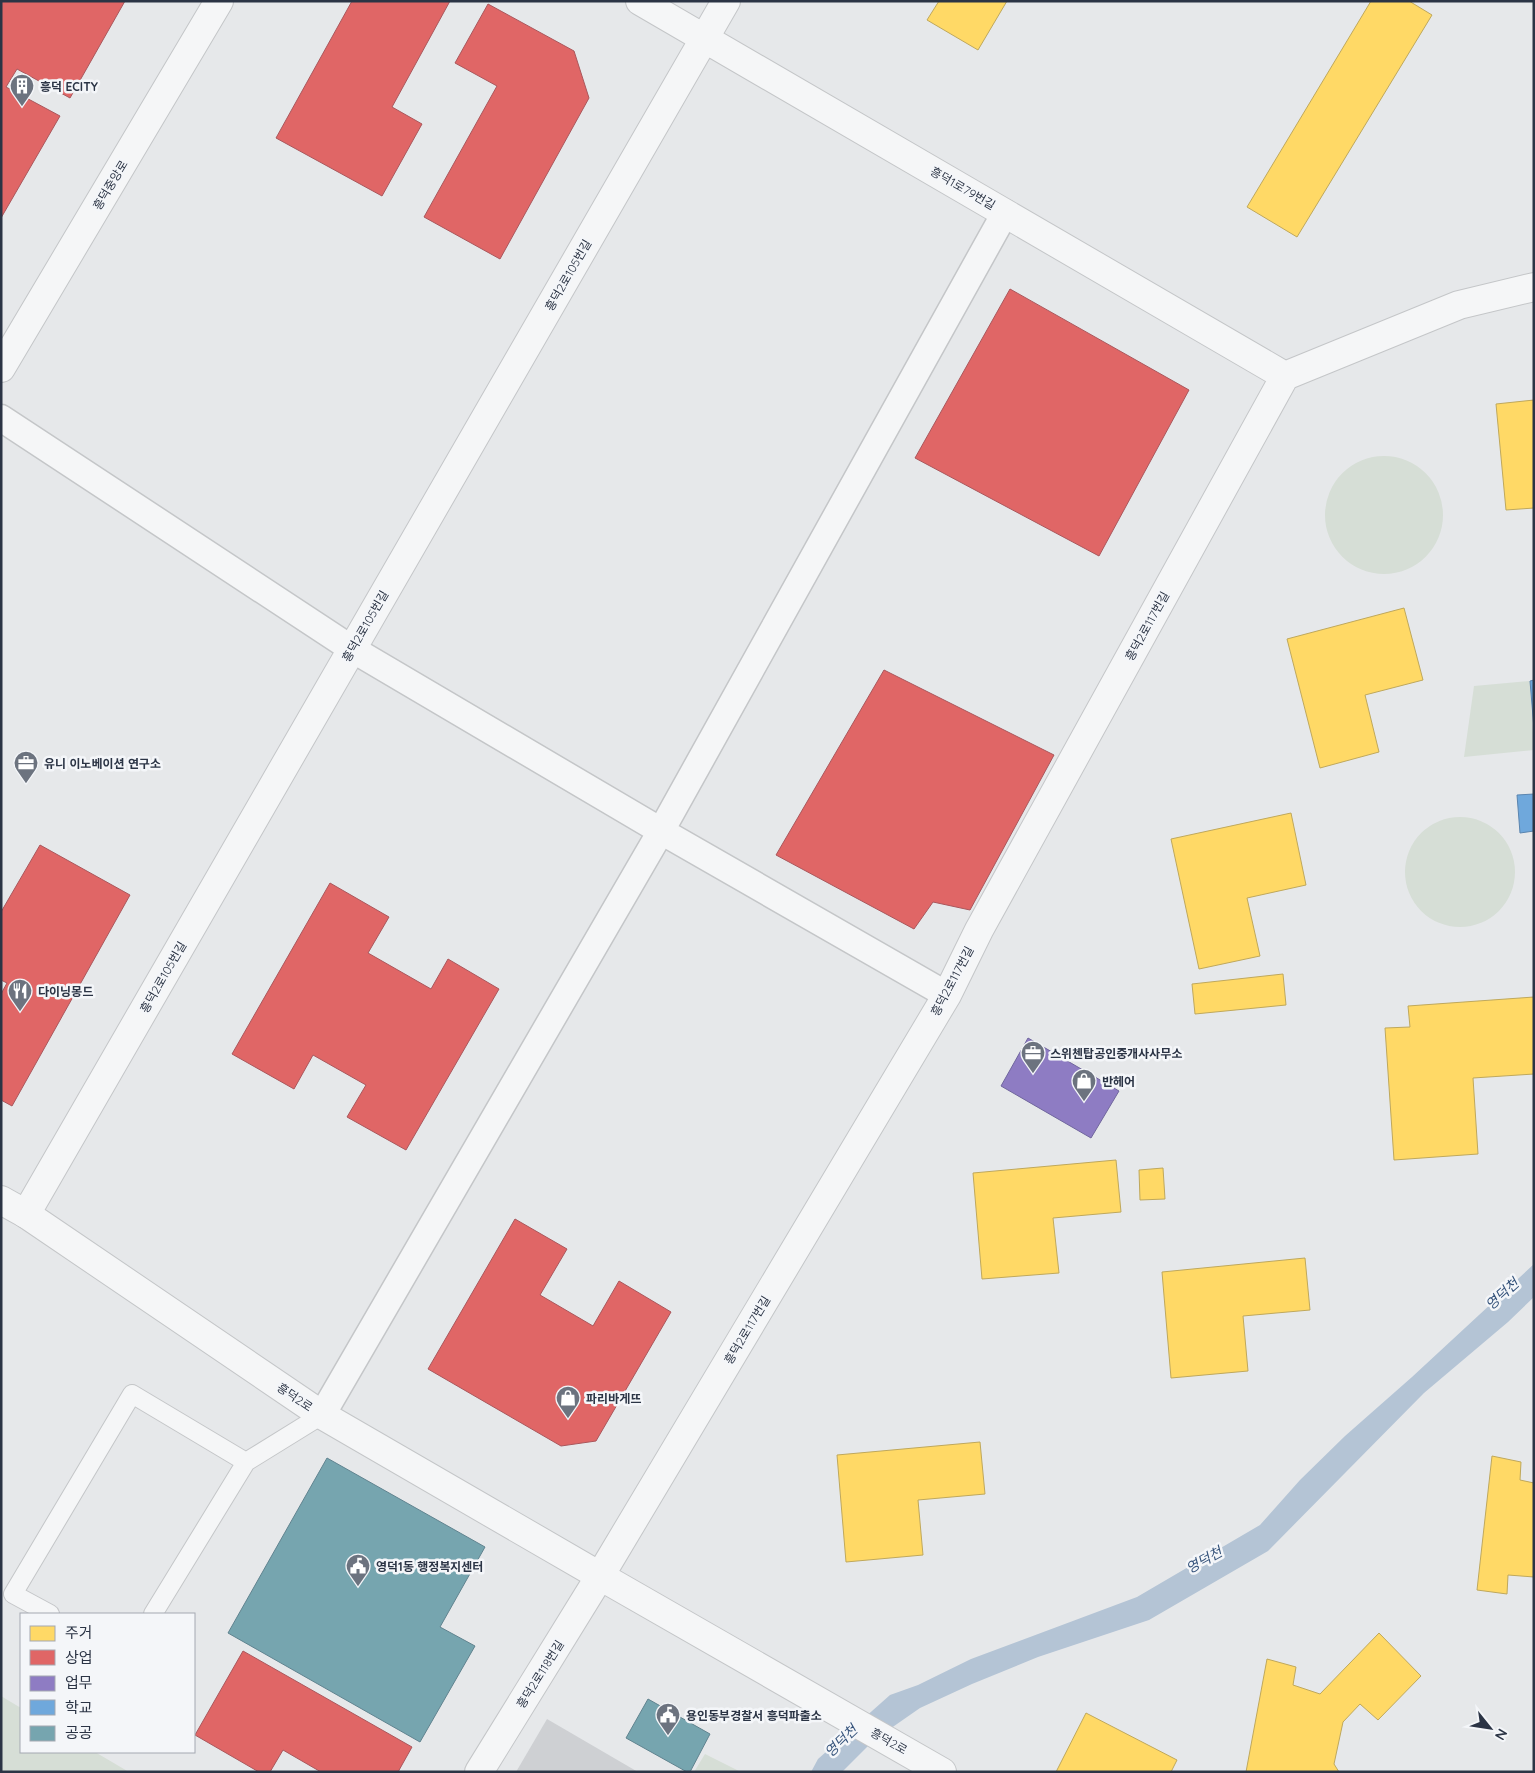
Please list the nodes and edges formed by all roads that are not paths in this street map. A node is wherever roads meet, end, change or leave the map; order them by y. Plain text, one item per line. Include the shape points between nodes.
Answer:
1 (219, 1) edge
2 (640, 1) edge
3 (726, 1) edge
4 (705, 38) junction
5 (1004, 213) junction
6 (1534, 287) edge
7 (1, 368) edge
8 (1285, 376) junction
9 (1, 418) edge
10 (352, 648) junction
11 (660, 831) junction
12 (947, 995) junction
13 (1, 1200) edge
14 (26, 1214) junction
15 (322, 1415) junction
16 (246, 1462) junction
17 (600, 1576) junction
18 (48, 1613) edge
19 (154, 1613) edge
20 (479, 1772) edge
21 (942, 1772) edge

1 - 7 street, 흥덕중앙로
2 - 4 street, 흥덕1로79번길
3 - 4 street, 흥덕2로105번길
4 - 5 street, 흥덕1로79번길
4 - 10 street, 흥덕2로105번길
5 - 8 street, 흥덕1로79번길
5 - 11 street
6 - 8 street via 1459,305
8 - 12 street, 흥덕2로117번길 via 979,930
9 - 10 street
10 - 11 street
10 - 14 street, 흥덕2로105번길
11 - 12 street
11 - 15 street
12 - 17 street, 흥덕2로117번길
13 - 14 street, 흥덕2로
14 - 15 street, 흥덕2로
15 - 16 lane
15 - 17 street, 흥덕2로
16 - 18 lane via 132,1394 13,1594
16 - 19 lane
17 - 20 street, 흥덕2로118번길
17 - 21 street, 흥덕2로

